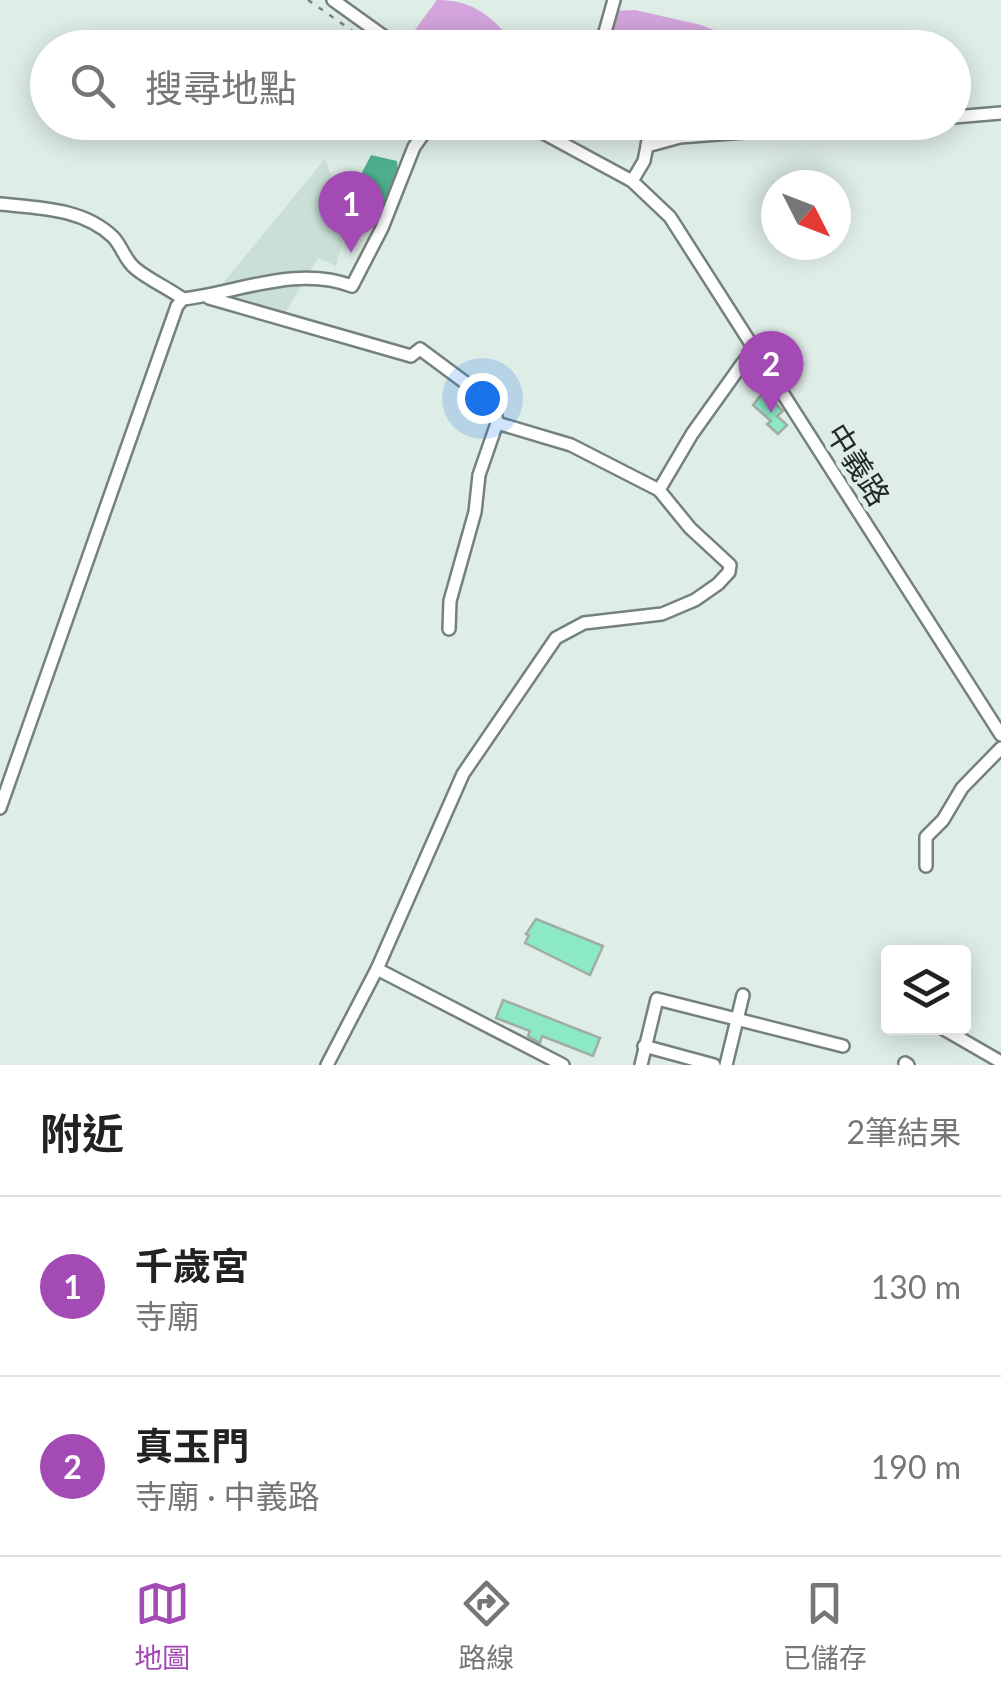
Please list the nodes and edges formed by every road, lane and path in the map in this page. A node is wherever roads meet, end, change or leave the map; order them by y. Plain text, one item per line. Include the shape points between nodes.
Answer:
1 (308, 0) edge
2 (333, 0) edge
3 (614, 0) edge
4 (351, 30) edge
5 (375, 30) edge
6 (606, 30) edge
7 (1001, 114) edge
8 (971, 116) edge
9 (420, 140) edge
10 (556, 140) edge
11 (648, 140) edge
12 (669, 140) edge
13 (647, 146) junction
14 (632, 181) junction
15 (0, 204) edge
16 (204, 297) junction
17 (183, 300) junction
18 (758, 352) junction
19 (498, 423) junction
20 (659, 490) junction
21 (449, 629) dead end
22 (1001, 735) edge
23 (1001, 748) edge
24 (0, 808) edge
25 (926, 866) dead end
26 (377, 970) junction
27 (743, 995) dead end
28 (738, 1020) junction
29 (954, 1035) edge
30 (644, 1046) junction
31 (844, 1046) dead end
32 (1001, 1062) edge
33 (327, 1065) edge
34 (562, 1065) edge
35 (640, 1065) edge
36 (714, 1065) edge
37 (726, 1065) edge

1 - 4 path
2 - 5 street
3 - 6 street
7 - 8 street
9 - 16 street via 352,286 308,276
10 - 14 street, 中義路
11 - 13 street
12 - 13 street
13 - 14 street
14 - 18 street, 中義路 via 670,217
15 - 17 street via 52,208 104,230 138,271
16 - 17 street
16 - 19 street via 411,356 420,349 494,404
17 - 24 street
18 - 20 street via 742,364
18 - 22 street, 中義路
19 - 20 street via 570,445
19 - 21 street via 479,475
20 - 26 street via 730,565 728,572 695,600 662,614 584,622 556,638 464,774
23 - 25 street via 926,836
26 - 33 street
26 - 34 street
27 - 28 street
28 - 30 street via 657,999
28 - 31 street
28 - 37 street
29 - 32 street
30 - 35 street
30 - 36 street

